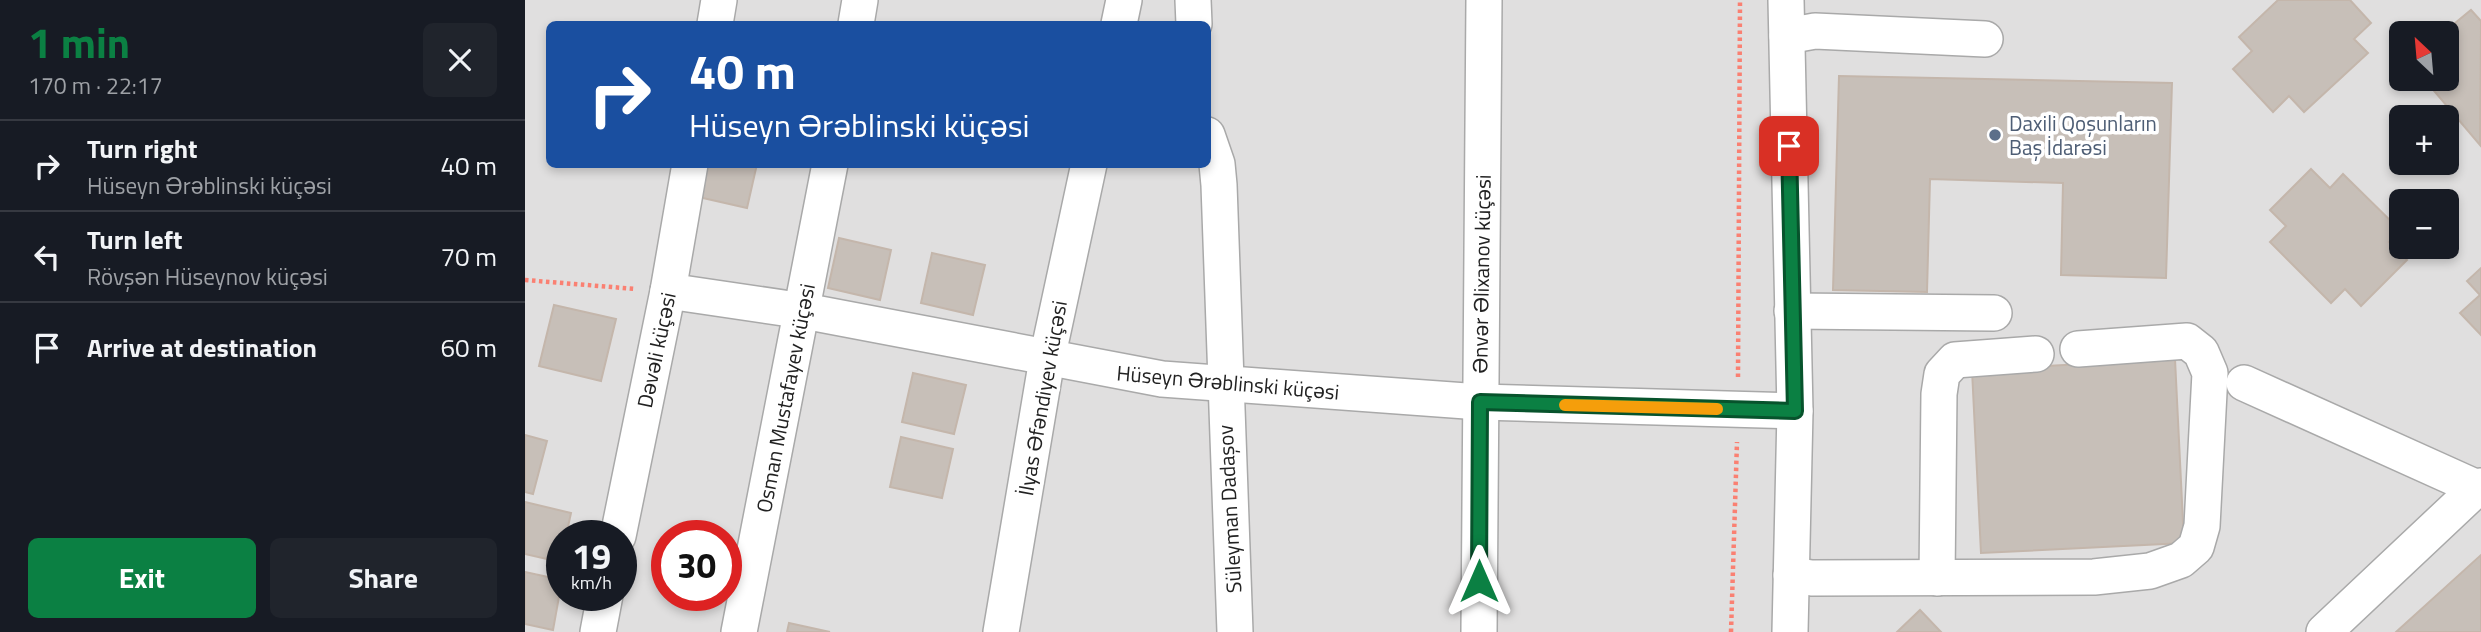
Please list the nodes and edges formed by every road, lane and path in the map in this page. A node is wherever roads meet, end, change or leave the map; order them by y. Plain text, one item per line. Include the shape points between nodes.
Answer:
1 (719, 0) edge
2 (860, 0) edge
3 (1124, 0) edge
4 (1193, 0) edge
5 (1484, 0) edge
6 (1739, 0) edge
7 (1786, 0) edge
8 (716, 21) edge
9 (856, 21) edge
10 (1120, 21) edge
11 (1194, 21) edge
12 (1787, 36) junction
13 (1985, 40) dead end
14 (1211, 147) edge
15 (689, 168) edge
16 (829, 168) edge
17 (1088, 168) edge
18 (525, 280) edge
19 (668, 291) junction
20 (804, 311) junction
21 (1792, 312) junction
22 (1994, 313) dead end
23 (2078, 349) dead end
24 (2036, 354) dead end
25 (1047, 359) junction
26 (2244, 383) dead end
27 (1224, 385) junction
28 (1480, 402) junction
29 (1738, 410) junction
30 (1795, 411) junction
31 (2479, 487) edge
32 (621, 520) edge
33 (1791, 575) junction
34 (1937, 578) junction
35 (602, 611) edge
36 (598, 632) edge
37 (739, 632) edge
38 (1001, 632) edge
39 (1235, 632) edge
40 (1479, 632) edge
41 (1731, 632) edge
42 (1790, 632) edge
43 (2324, 632) edge

1 - 8 street
2 - 9 street
3 - 10 street
4 - 11 street
5 - 28 street, Ənvər Əlixanov küçəsi
6 - 29 path
7 - 12 street
12 - 13 street via 1815,31
12 - 21 street
14 - 27 street, Süleyman Dadaşov via 1219,185
15 - 19 street, Dəvəli küçəsi
16 - 20 street, Osman Mustafayev küçəsi
17 - 25 street, İlyas Əfəndiyev küçəsi
18 - 19 path
19 - 20 street, Hüseyn Ərəblinski küçəsi
19 - 32 street, Dəvəli küçəsi
20 - 25 street, Hüseyn Ərəblinski küçəsi
20 - 37 street, Osman Mustafayev küçəsi
21 - 22 street
21 - 30 street
23 - 34 street via 2186,341 2201,352 2210,373 2202,526 2196,547 2181,560 2139,572 2094,577
24 - 34 street via 1955,360 1943,374
25 - 27 street, Hüseyn Ərəblinski küçəsi
25 - 38 street, İlyas Əfəndiyev küçəsi
26 - 31 street
27 - 28 street, Hüseyn Ərəblinski küçəsi
27 - 39 street, Süleyman Dadaşov
28 - 29 street, Hüseyn Ərəblinski küçəsi
28 - 40 street, Ənvər Əlixanov küçəsi
29 - 30 street, Hüseyn Ərəblinski küçəsi
29 - 41 path
30 - 33 street
31 - 43 street
33 - 34 street
33 - 42 street
35 - 36 street

